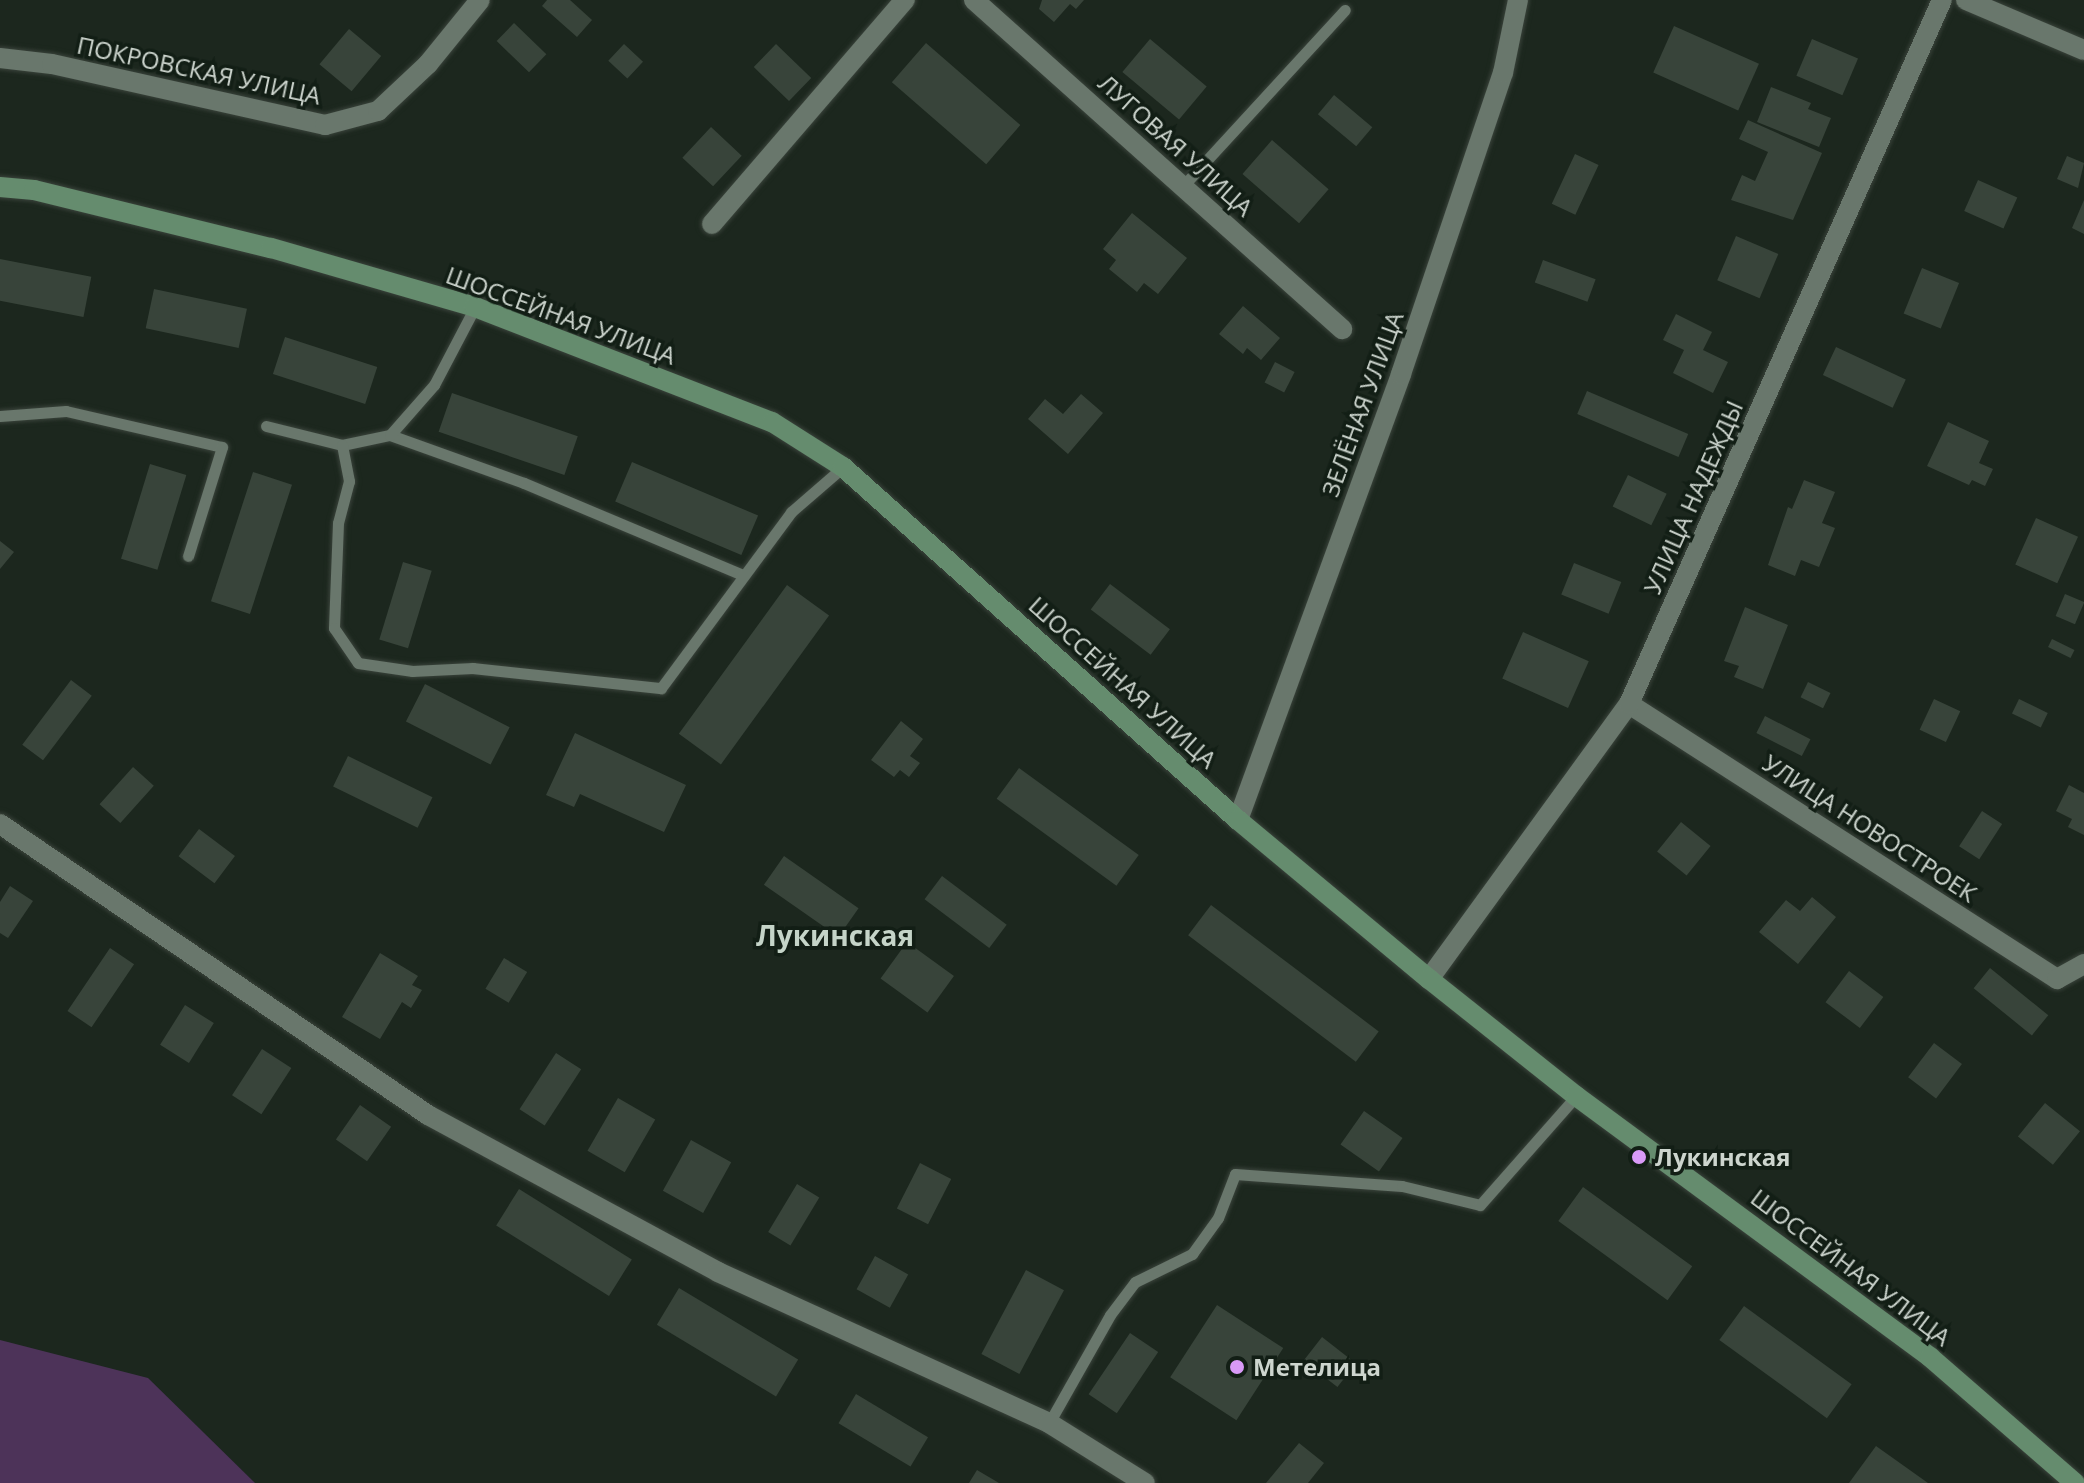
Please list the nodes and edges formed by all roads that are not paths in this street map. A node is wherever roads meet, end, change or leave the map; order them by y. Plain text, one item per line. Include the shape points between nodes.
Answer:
1 (480, 0) edge
2 (905, 0) edge
3 (974, 0) edge
4 (1518, 0) edge
5 (1942, 0) edge
6 (1966, 0) edge
7 (1345, 10) dead end
8 (2084, 50) edge
9 (0, 58) edge
10 (1183, 186) junction
11 (0, 187) edge
12 (712, 224) dead end
13 (475, 307) junction
14 (1342, 329) dead end
15 (0, 416) edge
16 (266, 426) dead end
17 (390, 435) junction
18 (342, 445) junction
19 (843, 467) junction
20 (188, 556) dead end
21 (743, 575) junction
22 (1629, 704) junction
23 (1238, 820) junction
24 (0, 824) edge
25 (2084, 964) edge
26 (1429, 979) junction
27 (1576, 1096) junction
28 (1049, 1423) junction
29 (1145, 1483) edge
30 (2075, 1483) edge

1 - 9 street, ПОКРОВСКАЯ УЛИЦА via 428,64 378,111 325,125 52,64
2 - 12 street
3 - 10 street, ЛУГОВАЯ УЛИЦА
4 - 23 street, ЗЕЛЁНАЯ УЛИЦА via 1503,73 1437,269
5 - 22 street, УЛИЦА НАДЕЖДЫ
6 - 8 street
7 - 10 lane
10 - 14 street, ЛУГОВАЯ УЛИЦА
11 - 13 main road, ШОССЕЙНАЯ УЛИЦА via 34,190 271,248
13 - 17 lane via 434,385
13 - 19 main road, ШОССЕЙНАЯ УЛИЦА via 772,422
15 - 20 lane via 66,411 222,447
16 - 18 lane
17 - 18 lane
17 - 21 lane via 524,483
18 - 21 lane via 349,481 338,523 334,628 358,663 412,671 473,668 661,688
19 - 21 lane via 791,512
19 - 23 main road, ШОССЕЙНАЯ УЛИЦА
22 - 25 street, УЛИЦА НОВОСТРОЕК via 2057,979
22 - 26 street, УЛИЦА НАДЕЖДЫ
23 - 26 main road, ШОССЕЙНАЯ УЛИЦА
24 - 28 street via 428,1115 718,1272
26 - 27 main road, ШОССЕЙНАЯ УЛИЦА
27 - 28 lane via 1480,1205 1402,1186 1235,1174 1218,1218 1192,1254 1135,1282 1110,1315
27 - 30 main road, ШОССЕЙНАЯ УЛИЦА via 1930,1357
28 - 29 street

